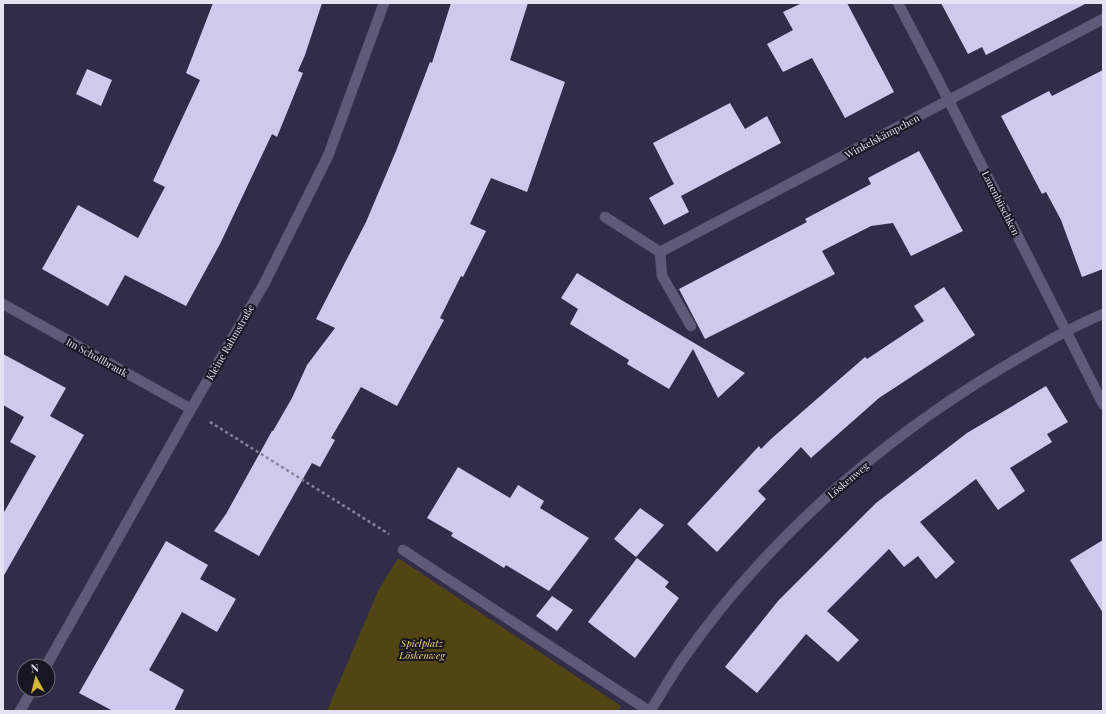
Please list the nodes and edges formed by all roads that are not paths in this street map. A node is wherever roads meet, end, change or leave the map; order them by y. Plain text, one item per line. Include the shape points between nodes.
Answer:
1 (384, 3) edge
2 (898, 3) edge
3 (1103, 19) edge
4 (949, 101) junction
5 (606, 217) dead end
6 (660, 252) junction
7 (3, 304) edge
8 (1103, 314) edge
9 (691, 326) dead end
10 (1065, 331) junction
11 (1103, 404) edge
12 (191, 409) junction
13 (403, 550) road end
14 (51, 658) edge
15 (27, 698) edge
16 (20, 711) edge
17 (650, 711) edge

1 - 12 street, Kleine Rahmstraße via 328,156 264,284
2 - 4 street, Lauenbüschken
3 - 4 street, Winkelskämpchen
4 - 6 street, Winkelskämpchen
4 - 10 street, Lauenbüschken
5 - 6 street
6 - 9 street via 662,276
7 - 12 street, Im Schollbrauk
8 - 10 street, Löskenweg
10 - 11 street, Lauenbüschken
10 - 17 street, Löskenweg via 960,393 896,439 827,497 778,544 727,601 684,657
12 - 14 street, Kleine Rahmstraße
13 - 17 street
15 - 16 street

